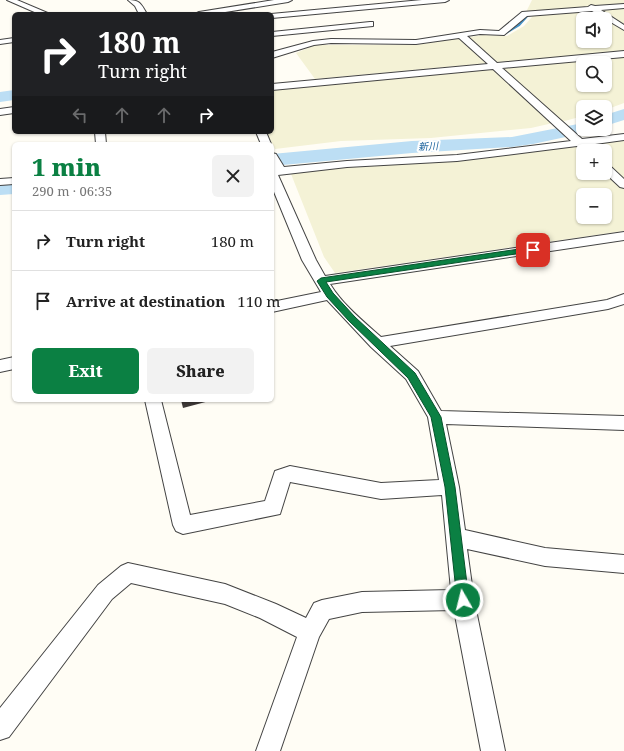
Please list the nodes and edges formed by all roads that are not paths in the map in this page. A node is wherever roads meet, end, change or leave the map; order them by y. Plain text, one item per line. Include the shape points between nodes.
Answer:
1 (11, 0) edge
2 (132, 0) edge
3 (288, 0) edge
4 (291, 0) edge
5 (445, 0) edge
6 (582, 3) dead end
7 (252, 5) edge
8 (624, 6) edge
9 (593, 8) junction
10 (347, 9) junction
11 (41, 12) edge
12 (142, 12) edge
13 (211, 12) edge
14 (260, 12) edge
15 (310, 13) junction
16 (274, 16) edge
17 (624, 28) edge
18 (274, 34) edge
19 (461, 35) junction
20 (12, 40) edge
21 (0, 42) edge
22 (274, 54) edge
23 (624, 54) edge
24 (496, 66) junction
25 (274, 87) edge
26 (12, 110) edge
27 (0, 112) edge
28 (624, 136) edge
29 (579, 142) junction
30 (275, 171) edge
31 (612, 174) edge
32 (12, 181) edge
33 (0, 182) edge
34 (624, 185) edge
35 (624, 236) edge
36 (326, 288) junction
37 (624, 299) edge
38 (274, 306) edge
39 (376, 343) junction
40 (12, 363) edge
41 (0, 366) edge
42 (153, 402) edge
43 (436, 417) junction
44 (624, 422) edge
45 (450, 487) junction
46 (455, 538) junction
47 (624, 564) edge
48 (463, 600) junction
49 (310, 632) junction
50 (0, 728) edge
51 (268, 751) edge
52 (493, 751) edge

1 - 11 street
2 - 12 street
3 - 7 street
4 - 15 street
5 - 10 street
6 - 9 street
7 - 13 street
7 - 14 street
8 - 9 street
9 - 17 street
9 - 19 street via 525,14 502,33 480,32
10 - 15 street
10 - 18 street via 372,27
15 - 16 street
19 - 22 street via 416,42 313,42
19 - 24 street
20 - 21 street
23 - 24 street
24 - 25 street
24 - 29 street
26 - 27 street
28 - 29 street
29 - 30 street via 457,158
30 - 36 street via 309,260
31 - 34 street
32 - 33 street
35 - 36 street
36 - 38 street
36 - 39 street
37 - 39 street
39 - 43 street via 412,375
40 - 41 street
42 - 45 street via 183,525 273,508 281,476 290,474 381,491
43 - 44 street
43 - 45 street
45 - 46 street
46 - 47 street via 545,557
46 - 48 street
48 - 49 street via 362,602 322,610
48 - 52 street
49 - 50 street via 268,611 225,594 128,573 105,592
49 - 51 street

